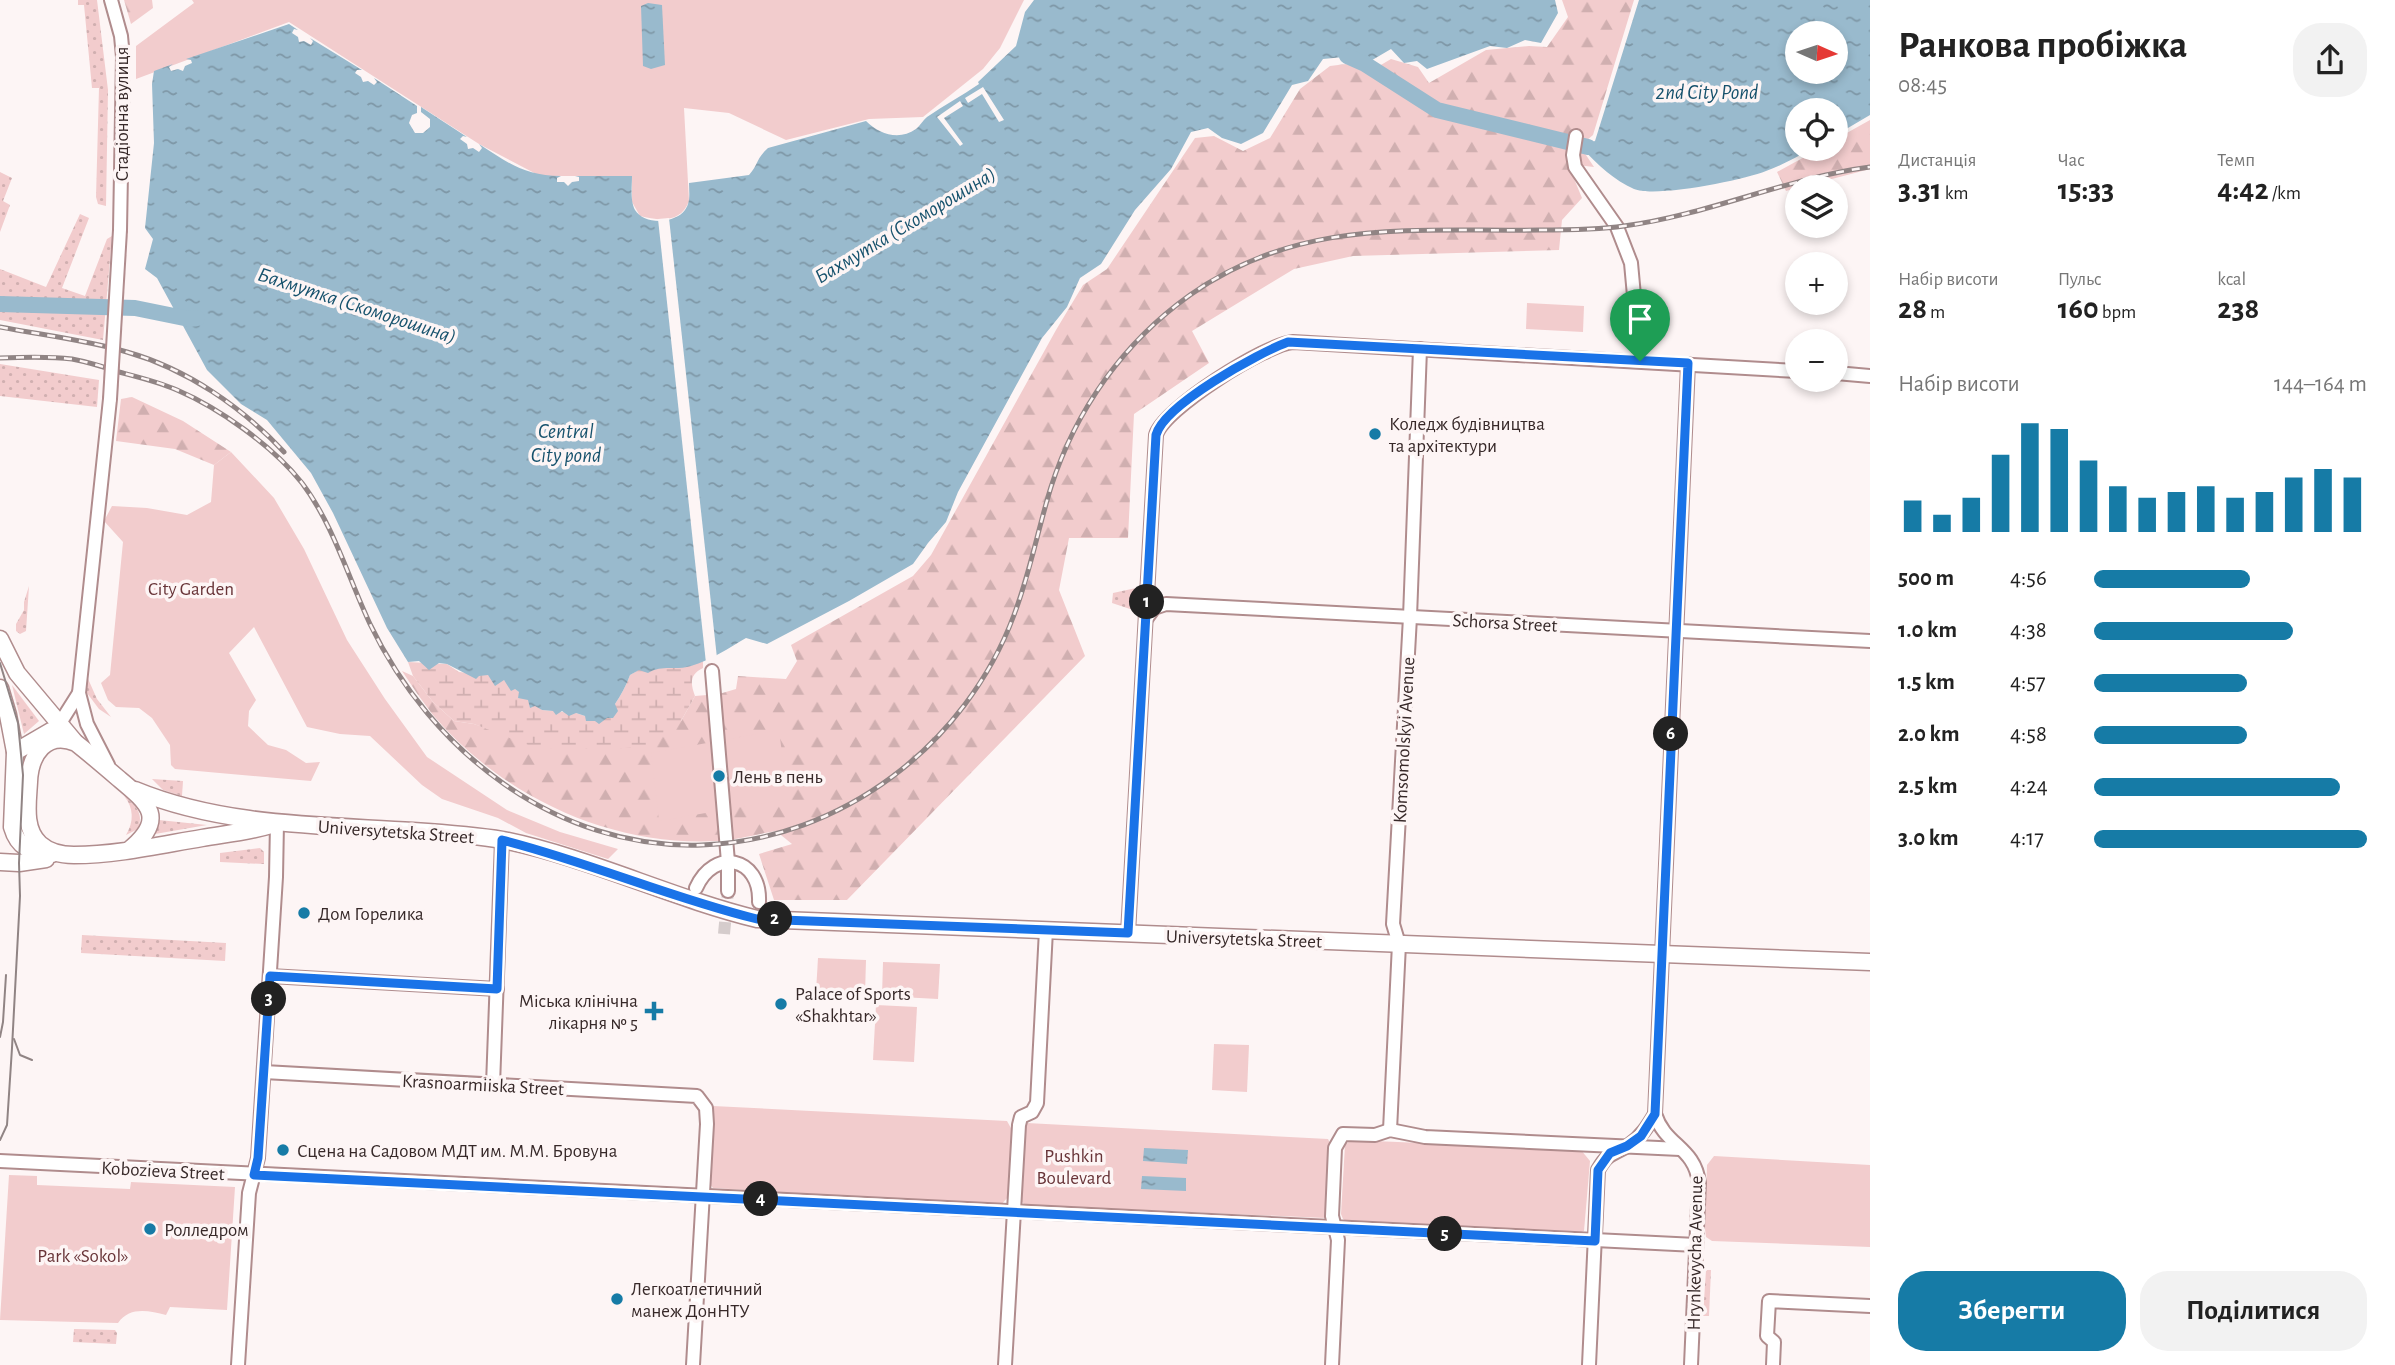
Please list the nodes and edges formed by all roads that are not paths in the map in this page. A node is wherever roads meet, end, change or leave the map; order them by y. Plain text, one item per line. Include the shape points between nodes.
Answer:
1 (111, 0) edge
2 (1576, 136) dead end
3 (1420, 349) junction
4 (1640, 361) junction
5 (1688, 363) junction
6 (1785, 370) edge
7 (1848, 374) edge
8 (1870, 376) edge
9 (1147, 589) junction
10 (1166, 604) junction
11 (1410, 617) junction
12 (1146, 620) junction
13 (1675, 632) junction
14 (0, 639) edge
15 (1870, 641) edge
16 (712, 671) dead end
17 (0, 688) edge
18 (79, 693) junction
19 (34, 695) junction
20 (59, 726) junction
21 (76, 743) junction
22 (43, 747) junction
23 (15, 752) junction
24 (121, 778) junction
25 (6, 813) edge
26 (276, 823) junction
27 (502, 840) junction
28 (129, 850) junction
29 (72, 855) junction
30 (6, 862) edge
31 (728, 862) junction
32 (695, 888) dead end
33 (728, 891) tunnel mouth
34 (759, 902) dead end
35 (1046, 930) junction
36 (1128, 933) junction
37 (1399, 944) junction
38 (1662, 955) junction
39 (1870, 962) edge
40 (270, 976) junction
41 (497, 989) junction
42 (264, 1072) junction
43 (493, 1085) junction
44 (1655, 1114) junction
45 (1390, 1130) junction
46 (1627, 1146) junction
47 (1680, 1149) junction
48 (0, 1161) edge
49 (254, 1175) junction
50 (703, 1196) junction
51 (1014, 1213) junction
52 (1335, 1228) junction
53 (1595, 1241) junction
54 (1696, 1245) junction
55 (1870, 1306) edge
56 (238, 1365) edge
57 (693, 1365) edge
58 (1005, 1365) edge
59 (1332, 1365) edge
60 (1589, 1365) edge
61 (1691, 1365) edge
62 (1773, 1365) edge

1 - 18 street, Стадіонна вулиця, bridge via 123,57 120,230 110,399
2 - 4 street via 1575,167 1604,207 1631,262
3 - 4 street
3 - 9 street via 1288,342 1221,378 1162,421 1156,435
3 - 11 street, Komsomolskyi Avenue
4 - 5 street
5 - 6 street
5 - 13 street
7 - 8 street
9 - 10 street via 1155,600
9 - 12 street
10 - 11 street, Schorsa Street
10 - 12 street via 1154,608
11 - 13 street, Schorsa Street
11 - 37 street, Komsomolskyi Avenue via 1393,924
12 - 36 street
13 - 15 street, Schorsa Street
13 - 38 street
14 - 19 main road
16 - 31 street
17 - 23 main road
18 - 19 street via 54,705
18 - 20 street
18 - 24 street via 87,724
19 - 20 main road
20 - 21 main road
20 - 22 street
20 - 23 main road
21 - 22 main road via 58,738
21 - 24 main road
22 - 29 main road via 30,774 27,818 41,845 51,852
23 - 25 main road
24 - 26 main road via 166,803
24 - 28 main road via 147,804 151,817 149,830
25 - 29 main road via 19,844 38,853
26 - 27 main road, Universytetska Street
26 - 28 main road, Universytetska Street via 247,832
26 - 40 street
27 - 35 main road, Universytetska Street via 757,919
27 - 41 street
28 - 29 main road
29 - 30 main road
31 - 32 street via 711,866
31 - 33 street
31 - 34 street via 740,864 754,877
35 - 36 main road, Universytetska Street
35 - 51 street via 1037,1103 1019,1125
36 - 37 main road, Universytetska Street
37 - 38 main road, Universytetska Street
37 - 45 street, Komsomolskyi Avenue
38 - 39 main road, Universytetska Street
38 - 44 street
40 - 41 street
40 - 42 street
41 - 43 street
42 - 43 street, Krasnoarmiiska Street
42 - 49 street
43 - 50 street, Krasnoarmiiska Street via 697,1096 706,1108 707,1124
44 - 46 street via 1641,1136
44 - 47 street, Hrynkevycha Avenue
45 - 46 street via 1424,1137
45 - 52 street via 1375,1135 1343,1134 1335,1148
46 - 47 street
46 - 53 street via 1610,1153 1598,1170
47 - 54 street, Hrynkevycha Avenue via 1697,1169
48 - 49 street, Kobozieva Street
49 - 50 street, Kobozieva Street
49 - 56 street via 247,1212
50 - 51 street
50 - 57 street
51 - 52 street
51 - 58 street
52 - 53 street
52 - 59 street
53 - 54 street
53 - 60 street
54 - 61 street, Hrynkevycha Avenue
55 - 62 street via 1769,1301 1767,1336 1774,1342

